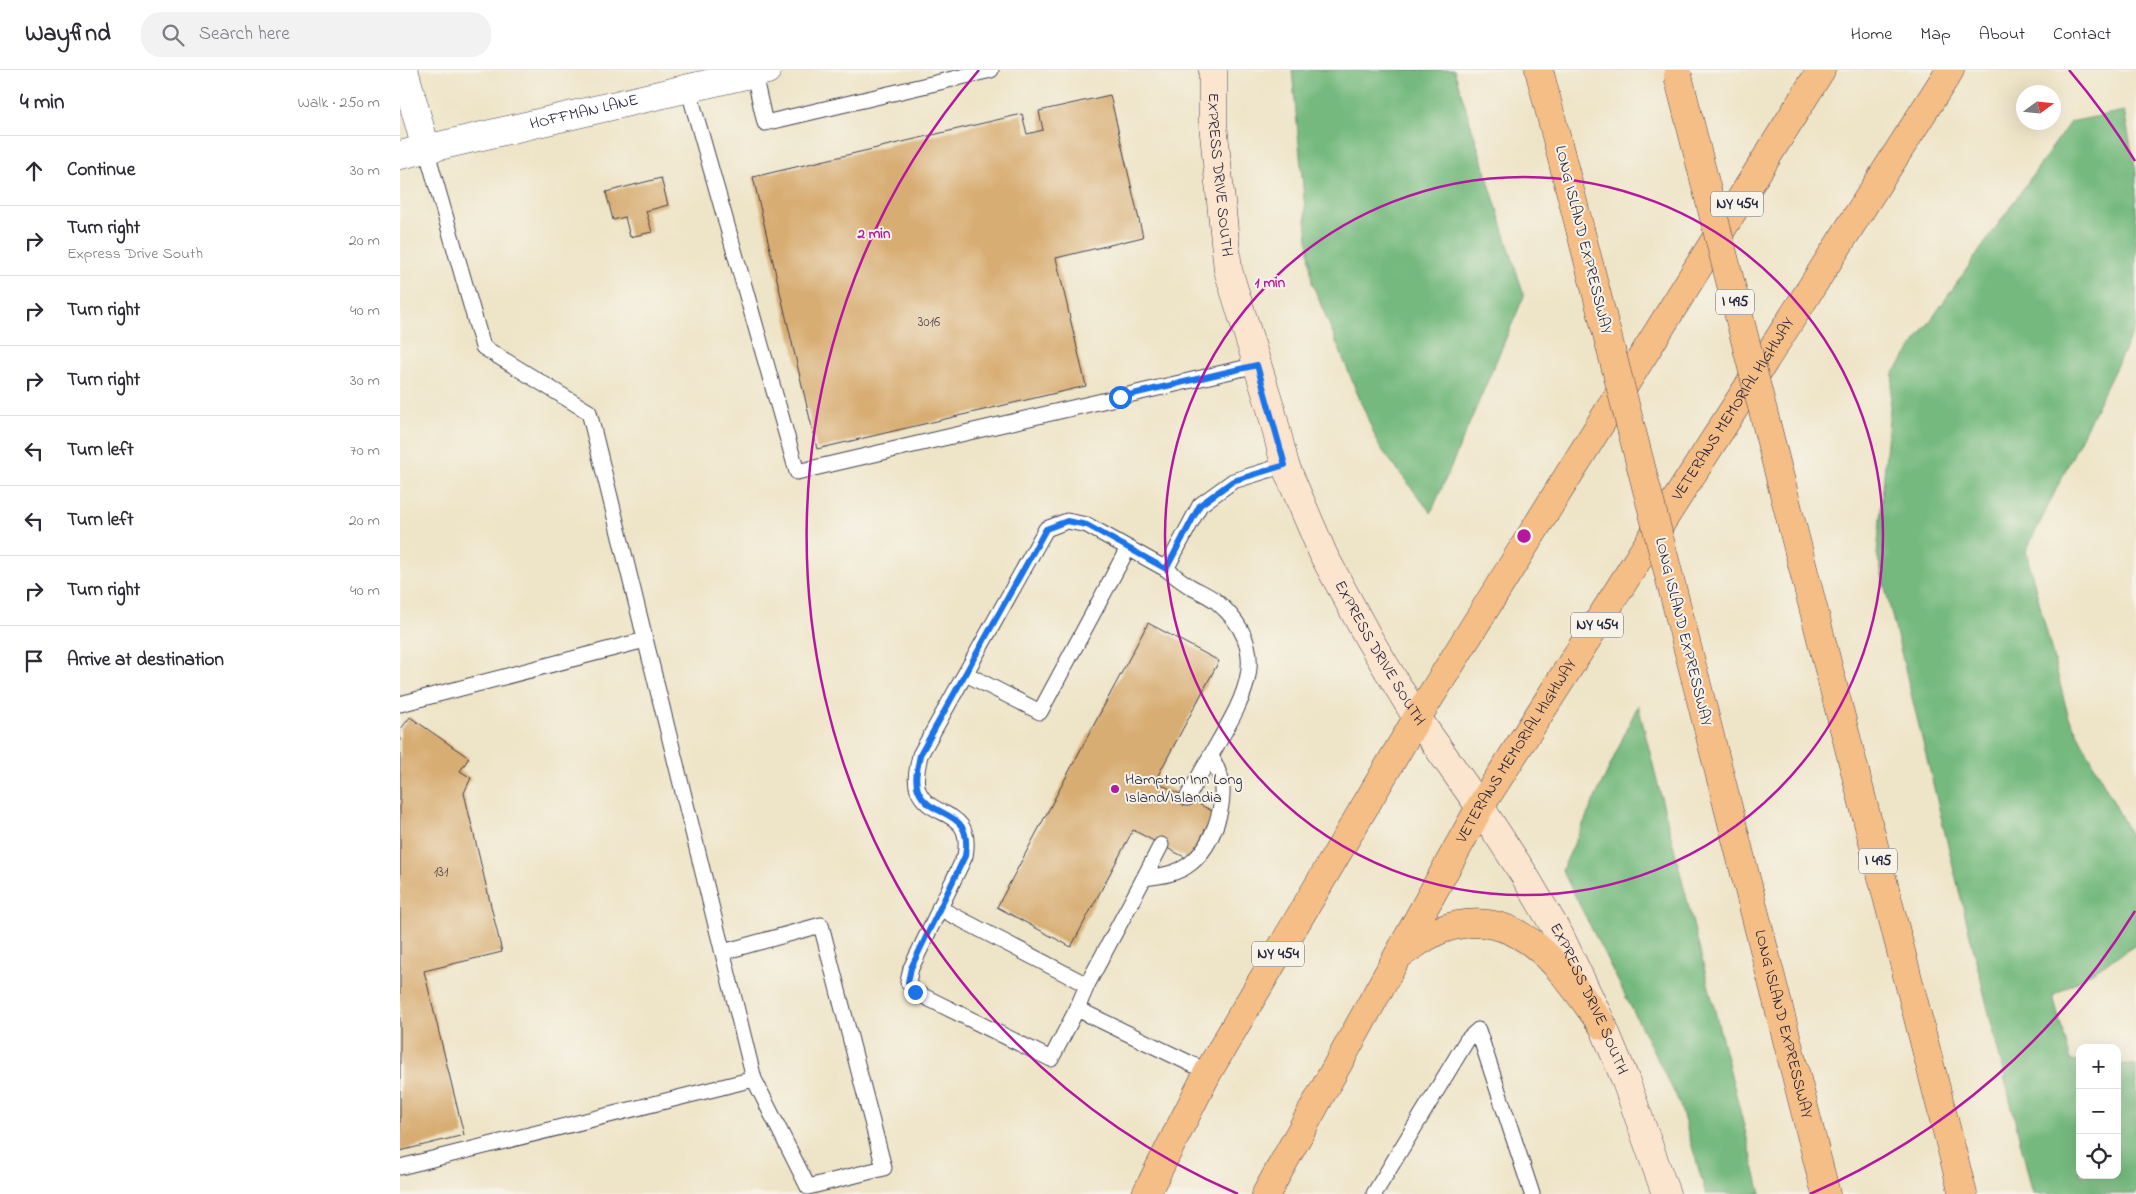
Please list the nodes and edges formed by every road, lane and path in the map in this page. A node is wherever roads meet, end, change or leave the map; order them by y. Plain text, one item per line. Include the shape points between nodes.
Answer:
1 (404, 70) edge
2 (991, 70) edge
3 (1213, 70) edge
4 (1539, 70) edge
5 (1820, 70) edge
6 (1950, 70) edge
7 (758, 71) edge
8 (1677, 73) edge
9 (688, 88) junction
10 (426, 149) junction
11 (400, 155) edge
12 (1257, 365) junction
13 (1285, 465) junction
14 (1128, 548) junction
15 (1166, 569) junction
16 (645, 640) junction
17 (966, 674) junction
18 (400, 704) edge
19 (1416, 718) junction
20 (1211, 754) junction
21 (1187, 798) dead end
22 (1480, 807) junction
23 (1161, 845) dead end
24 (1144, 878) junction
25 (939, 908) junction
26 (723, 952) junction
27 (1398, 956) junction
28 (1087, 985) junction
29 (1077, 1009) junction
30 (1603, 1026) junction
31 (1208, 1072) junction
32 (754, 1080) junction
33 (400, 1167) edge
34 (1146, 1194) edge
35 (1266, 1194) edge
36 (1374, 1194) edge
37 (1532, 1194) edge
38 (1666, 1194) edge
39 (1826, 1194) edge
40 (1962, 1194) edge

1 - 10 street
2 - 7 lane via 765,124
3 - 12 main road, EXPRESS DRIVE SOUTH via 1213,124 1228,270
4 - 39 highway, LONG ISLAND EXPRESSWAY, bridge
5 - 19 highway, NY 454
6 - 22 highway, VETERANS MEMORIAL HIGHWAY / NY 454
7 - 9 street, HOFFMAN LANE
8 - 40 highway, I 495, bridge
9 - 10 street, HOFFMAN LANE
9 - 12 lane via 797,472
10 - 11 street, HOFFMAN LANE
10 - 16 lane via 483,347 589,412
12 - 13 main road, EXPRESS DRIVE SOUTH
13 - 15 lane via 1233,481 1200,505
13 - 19 main road, EXPRESS DRIVE SOUTH via 1324,556
14 - 15 lane
14 - 17 lane via 1087,525 1067,521 1046,529
14 - 17 lane via 1040,712
15 - 20 lane via 1215,600 1236,619 1248,647 1250,676 1235,713
16 - 18 lane
16 - 26 lane
17 - 25 lane via 920,755 916,772 918,790 931,806 953,817 964,829 968,843 965,856
19 - 22 main road, EXPRESS DRIVE SOUTH
19 - 31 highway, NY 454
20 - 21 lane
20 - 24 lane via 1221,780 1220,810 1210,841 1190,864 1167,875
22 - 27 highway, VETERANS MEMORIAL HIGHWAY / NY 454
22 - 30 main road, EXPRESS DRIVE SOUTH via 1560,936
23 - 24 lane
24 - 28 lane
25 - 28 lane
25 - 29 lane via 911,968 908,982 915,992 1051,1059
26 - 32 lane
26 - 32 lane via 821,925 884,1168 808,1187
27 - 30 highway via 1441,930 1469,923 1494,924 1520,934 1542,949
27 - 35 highway, VETERANS MEMORIAL HIGHWAY / NY 454
28 - 29 lane
29 - 31 lane
30 - 38 main road, EXPRESS DRIVE SOUTH
31 - 34 highway, NY 454
32 - 33 lane
36 - 37 lane via 1467,1040 1478,1030

